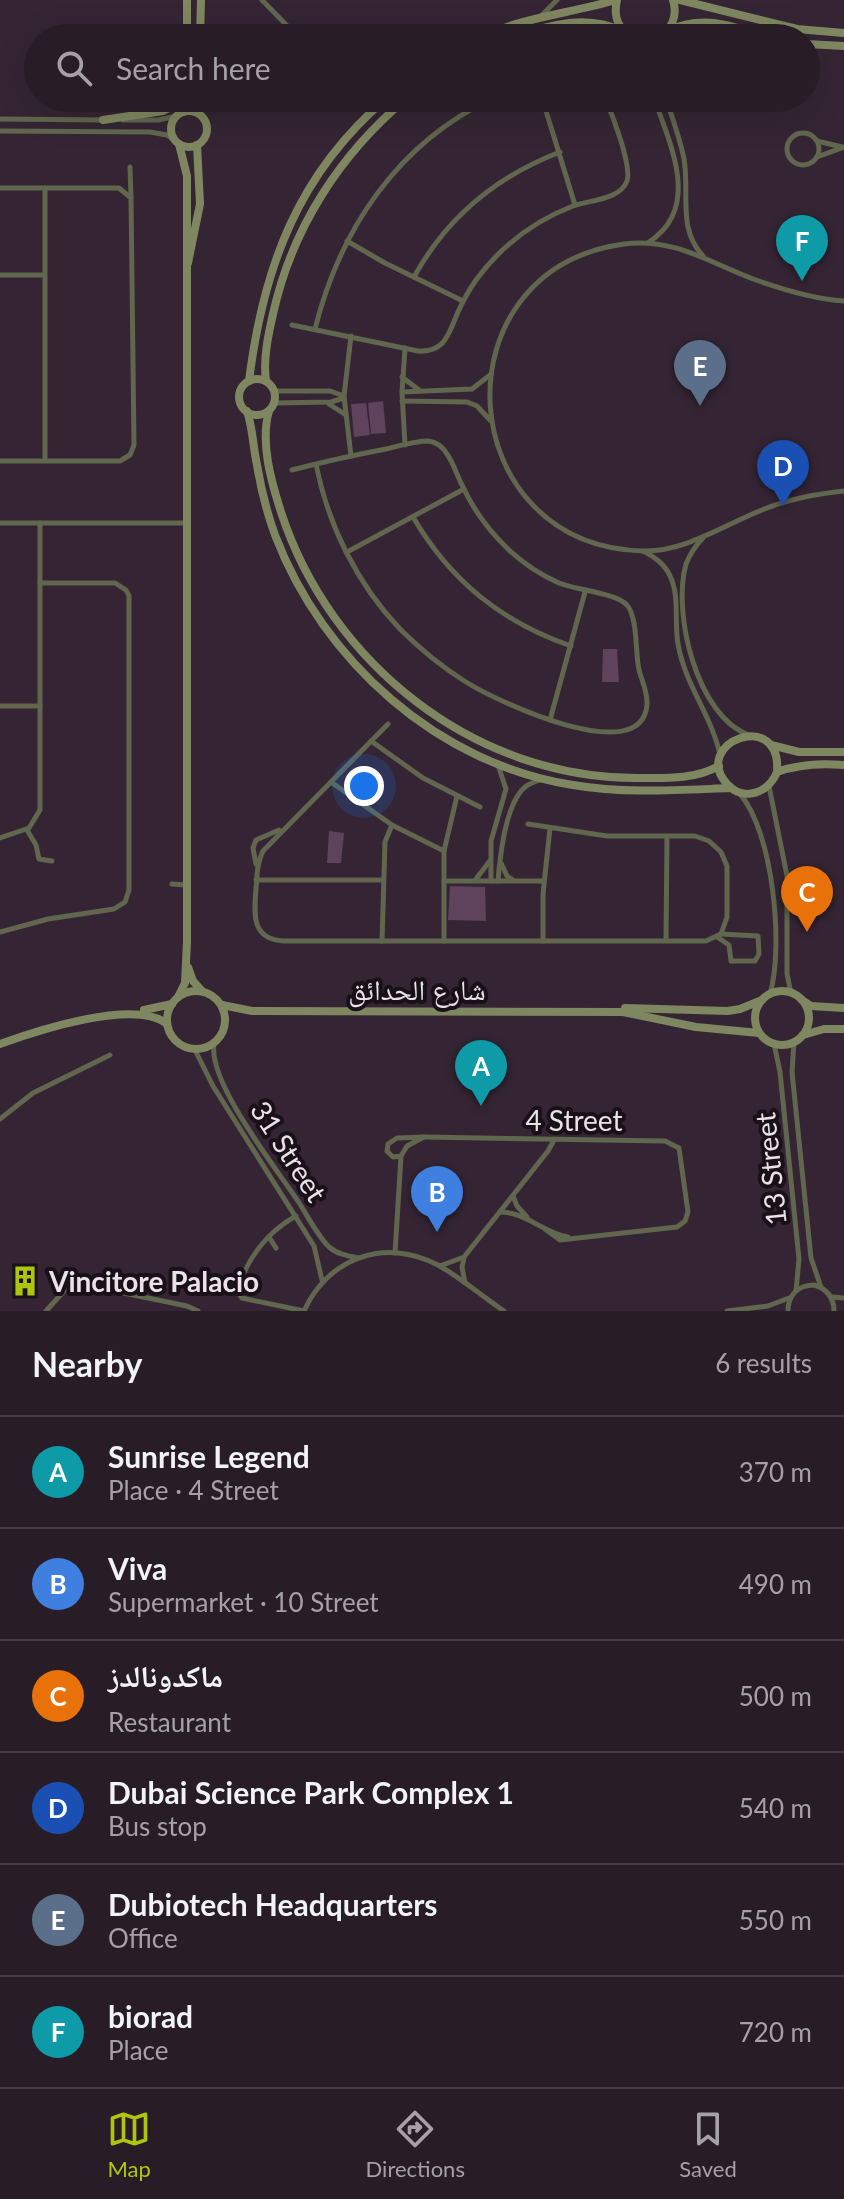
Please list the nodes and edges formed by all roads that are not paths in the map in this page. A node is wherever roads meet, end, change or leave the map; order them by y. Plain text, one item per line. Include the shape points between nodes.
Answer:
1 (187, 0) edge
2 (201, 0) edge
3 (262, 0) edge
4 (557, 0) edge
5 (616, 0) edge
6 (673, 0) edge
7 (680, 0) edge
8 (541, 16) junction
9 (187, 24) edge
10 (200, 24) edge
11 (285, 24) edge
12 (511, 24) edge
13 (568, 24) edge
14 (602, 24) edge
15 (620, 24) edge
16 (670, 24) edge
17 (690, 24) edge
18 (722, 24) edge
19 (777, 24) edge
20 (820, 31) edge
21 (844, 33) edge
22 (820, 45) edge
23 (844, 46) edge
24 (156, 112) edge
25 (373, 112) edge
26 (391, 112) edge
27 (468, 112) edge
28 (547, 112) edge
29 (610, 112) edge
30 (659, 112) edge
31 (670, 112) edge
32 (198, 113) joint
33 (180, 114) junction
34 (0, 119) edge
35 (103, 120) junction
36 (0, 131) edge
37 (817, 141) junction
38 (177, 142) junction
39 (197, 145) junction
40 (843, 147) edge
41 (560, 152) junction
42 (816, 158) junction
43 (130, 167) dead end
44 (0, 188) edge
45 (45, 188) junction
46 (131, 198) junction
47 (575, 205) junction
48 (347, 241) junction
49 (648, 243) junction
50 (704, 256) junction
51 (187, 267) junction
52 (0, 275) edge
53 (44, 275) junction
54 (414, 277) junction
55 (463, 301) junction
56 (844, 301) edge
57 (292, 325) dead end
58 (315, 329) junction
59 (351, 336) junction
60 (405, 348) junction
61 (490, 374) junction
62 (402, 377) junction
63 (345, 379) junction
64 (249, 381) junction
65 (266, 381) junction
66 (323, 390) junction
67 (434, 390) junction
68 (274, 391) junction
69 (311, 391) junction
70 (420, 391) junction
71 (402, 392) junction
72 (344, 397) junction
73 (402, 401) junction
74 (419, 401) junction
75 (433, 401) junction
76 (310, 402) junction
77 (324, 402) junction
78 (272, 407) junction
79 (247, 411) junction
80 (346, 415) junction
81 (403, 415) junction
82 (491, 420) junction
83 (405, 445) junction
84 (351, 456) junction
85 (45, 460) junction
86 (0, 461) edge
87 (316, 464) junction
88 (292, 470) dead end
89 (464, 489) junction
90 (844, 491) edge
91 (413, 517) junction
92 (0, 523) edge
93 (40, 523) junction
94 (188, 523) junction
95 (705, 535) junction
96 (642, 551) junction
97 (347, 552) junction
98 (40, 583) junction
99 (585, 592) junction
100 (571, 646) junction
101 (0, 706) edge
102 (40, 706) junction
103 (550, 720) junction
104 (388, 724) dead end
105 (750, 735) junction
106 (371, 741) junction
107 (771, 745) junction
108 (844, 752) edge
109 (720, 761) junction
110 (497, 764) junction
111 (844, 765) edge
112 (777, 772) junction
113 (543, 779) junction
114 (331, 782) junction
115 (769, 786) junction
116 (735, 790) junction
117 (457, 796) junction
118 (480, 807) dead end
119 (528, 824) dead end
120 (392, 825) junction
121 (284, 828) junction
122 (550, 828) junction
123 (27, 830) junction
124 (667, 837) junction
125 (0, 838) edge
126 (490, 848) junction
127 (502, 848) junction
128 (444, 851) junction
129 (500, 860) junction
130 (52, 861) dead end
131 (489, 861) junction
132 (257, 869) junction
133 (256, 880) junction
134 (382, 880) junction
135 (444, 881) junction
136 (474, 881) junction
137 (494, 881) junction
138 (514, 881) junction
139 (544, 881) junction
140 (172, 884) dead end
141 (187, 885) junction
142 (0, 932) edge
143 (719, 935) junction
144 (666, 940) junction
145 (382, 941) junction
146 (444, 941) junction
147 (543, 941) junction
148 (187, 942) junction
149 (202, 991) junction
150 (791, 993) junction
151 (766, 997) junction
152 (175, 1000) junction
153 (801, 1000) junction
154 (222, 1005) junction
155 (844, 1008) edge
156 (252, 1011) junction
157 (582, 1011) junction
158 (109, 1016) junction
159 (167, 1024) junction
160 (225, 1026) junction
161 (844, 1029) edge
162 (759, 1033) junction
163 (802, 1035) junction
164 (794, 1042) junction
165 (0, 1044) edge
166 (214, 1044) junction
167 (774, 1044) junction
168 (195, 1050) junction
169 (110, 1055) dead end
170 (0, 1119) edge
171 (424, 1137) junction
172 (536, 1140) junction
173 (554, 1140) junction
174 (401, 1156) junction
175 (543, 1158) junction
176 (512, 1196) junction
177 (499, 1212) junction
178 (296, 1216) junction
179 (531, 1220) junction
180 (269, 1237) junction
181 (276, 1248) dead end
182 (395, 1253) junction
183 (464, 1257) junction
184 (358, 1258) junction
185 (440, 1266) junction
186 (322, 1280) junction
187 (467, 1287) junction
188 (821, 1287) junction
189 (796, 1291) junction
190 (832, 1297) junction
191 (790, 1298) junction
192 (844, 1298) edge
193 (46, 1311) edge
194 (198, 1311) edge
195 (304, 1311) edge
196 (504, 1311) edge
197 (727, 1311) edge
198 (788, 1311) edge
199 (834, 1311) edge

1 - 9 street
2 - 10 street
3 - 11 street
4 - 8 street
5 - 8 street
5 - 15 street
6 - 16 street via 675,15
7 - 19 street
8 - 12 street
13 - 14 street
17 - 18 street
20 - 21 street
22 - 23 street
24 - 35 street
25 - 64 street via 331,157 294,215 264,293
26 - 65 street via 346,159 309,216 274,307 264,361
27 - 48 street via 424,141 393,171
28 - 41 street
29 - 47 street via 627,180 619,192
30 - 49 street via 675,158 679,190 673,218
31 - 50 street via 684,158 688,234
32 - 33 street
32 - 39 street via 207,126
33 - 35 street via 158,120
33 - 38 street via 171,127
34 - 35 street
36 - 38 street via 150,132
37 - 40 street
37 - 42 street
37 - 42 street via 801,132 786,147 796,164
38 - 39 street
38 - 51 street via 187,176
39 - 51 street via 200,204
40 - 42 street
41 - 47 street
41 - 54 street via 515,172 474,200 440,236
43 - 46 street
44 - 45 street
45 - 46 street via 119,188
45 - 53 street
46 - 85 street via 133,449 120,461
47 - 55 street via 510,242
48 - 54 street
48 - 58 street via 330,275
49 - 50 street
49 - 61 street via 586,253 547,275 506,326
50 - 56 street via 754,280
51 - 94 street
52 - 53 street
53 - 85 street
54 - 55 street
55 - 60 street via 442,345 424,351
57 - 58 street
58 - 59 street
59 - 60 street
59 - 63 street
60 - 62 street
61 - 67 street via 472,389
61 - 82 street
62 - 70 street
62 - 71 street
63 - 66 street
63 - 72 street
64 - 65 street
64 - 79 street via 239,395
65 - 68 street
66 - 69 street
66 - 72 street
67 - 70 street
67 - 75 street
68 - 69 street
68 - 78 street
69 - 76 street
70 - 71 street
71 - 73 street
72 - 77 street
72 - 80 street
73 - 74 street
73 - 81 street
74 - 75 street
74 - 81 street
75 - 82 street via 472,403
76 - 77 street
76 - 78 street
77 - 80 street
78 - 79 street via 255,415
78 - 109 street via 265,429 273,482 299,559 341,628 423,707 475,739 552,767 654,778 690,776
79 - 110 street via 275,534 300,589 332,637 368,678 415,718
80 - 84 street
81 - 83 street
82 - 96 street via 508,471 540,512 582,538
83 - 84 street
83 - 89 street via 427,441 441,446
84 - 87 street
85 - 86 street
87 - 88 street
87 - 97 street via 325,502
89 - 91 street
89 - 99 street via 477,513 514,555 559,583
90 - 95 street via 764,508
91 - 97 street
91 - 100 street via 442,560 478,597 522,626
92 - 93 street
93 - 94 street
93 - 98 street
94 - 141 street
95 - 96 street
95 - 105 street via 684,574 690,648 717,712
96 - 109 street via 660,562 674,584 681,660 713,730
97 - 103 street via 383,609 430,656 487,695
98 - 102 street
98 - 142 street via 115,583 129,596 129,890 125,902 114,909
99 - 100 street
99 - 103 street via 615,598 630,608 647,707 633,729 620,733
100 - 103 street
101 - 102 street
102 - 123 street via 40,810
104 - 106 street
105 - 107 street
105 - 109 street via 727,745
106 - 114 street
106 - 117 street
107 - 108 street via 799,752
107 - 112 street
109 - 116 street via 724,782
110 - 113 street
110 - 126 street via 506,789
111 - 112 street via 801,765
112 - 115 street
113 - 116 street via 625,791
113 - 127 street via 518,795
114 - 120 street
114 - 121 street
115 - 116 street via 750,794
115 - 150 street via 787,876
116 - 151 street via 756,816 770,875 775,964
117 - 118 street
117 - 128 street
119 - 122 street
120 - 128 street
120 - 134 street
121 - 132 street via 263,851
121 - 132 street via 256,840
122 - 124 street
122 - 139 street
123 - 125 street
123 - 130 street via 39,859
124 - 143 street via 702,838 724,859 727,917
124 - 144 street
126 - 127 street
126 - 131 street
127 - 129 street
128 - 135 street
129 - 137 street
129 - 138 street
131 - 136 street
131 - 137 street
132 - 133 street
133 - 134 street
133 - 145 street via 254,919 272,939
134 - 145 street
135 - 136 street
135 - 146 street
136 - 137 street
137 - 138 street
138 - 139 street
139 - 147 street
140 - 141 street
141 - 148 street
143 - 143 street via 728,943 731,961 756,960 758,936
143 - 144 street via 706,941
144 - 147 street
145 - 146 street
146 - 147 street
148 - 149 street via 190,975
148 - 152 street via 185,983
149 - 152 street
149 - 154 street
150 - 151 street
150 - 153 street
151 - 157 street, شارع الحدائق via 728,1011
151 - 162 street via 755,1015
152 - 158 street via 159,1008
152 - 159 street
153 - 155 street via 811,1006
153 - 163 street via 809,1017
154 - 156 street, شارع الحدائق
154 - 160 street
156 - 157 street, شارع الحدائق
156 - 160 street
157 - 162 street, شارع الحدائق via 632,1013
158 - 159 street via 149,1014
158 - 165 street via 60,1024
159 - 168 street via 175,1040
160 - 166 street
161 - 163 street
162 - 167 street
163 - 164 street
164 - 167 street
164 - 188 street, 13 Street via 792,1072 811,1258
166 - 168 street
166 - 184 street, 31 Street via 215,1063 231,1099 283,1179 329,1247
167 - 189 street, 13 Street via 799,1259
168 - 178 street, 31 Street
169 - 170 street via 33,1093
171 - 172 street, 4 Street
171 - 174 street
171 - 174 street, 4 Street via 390,1141 389,1154
172 - 173 street, 4 Street
172 - 175 street
173 - 175 street
173 - 179 street, 4 Street via 675,1144 682,1154 688,1212 685,1221 671,1228 560,1240
174 - 182 street
175 - 176 street
176 - 177 street
176 - 179 street
177 - 179 street
177 - 183 street
178 - 180 street
178 - 186 street, 31 Street via 319,1257
180 - 181 street
180 - 195 street via 246,1270 239,1295
182 - 184 street
182 - 185 street
183 - 185 street
183 - 187 street
184 - 186 street
185 - 187 street
186 - 195 street
187 - 196 street
188 - 189 street via 808,1285
188 - 190 street
189 - 191 street
190 - 192 street
190 - 199 street
191 - 197 street
191 - 198 street
193 - 194 street via 65,1290 80,1284

